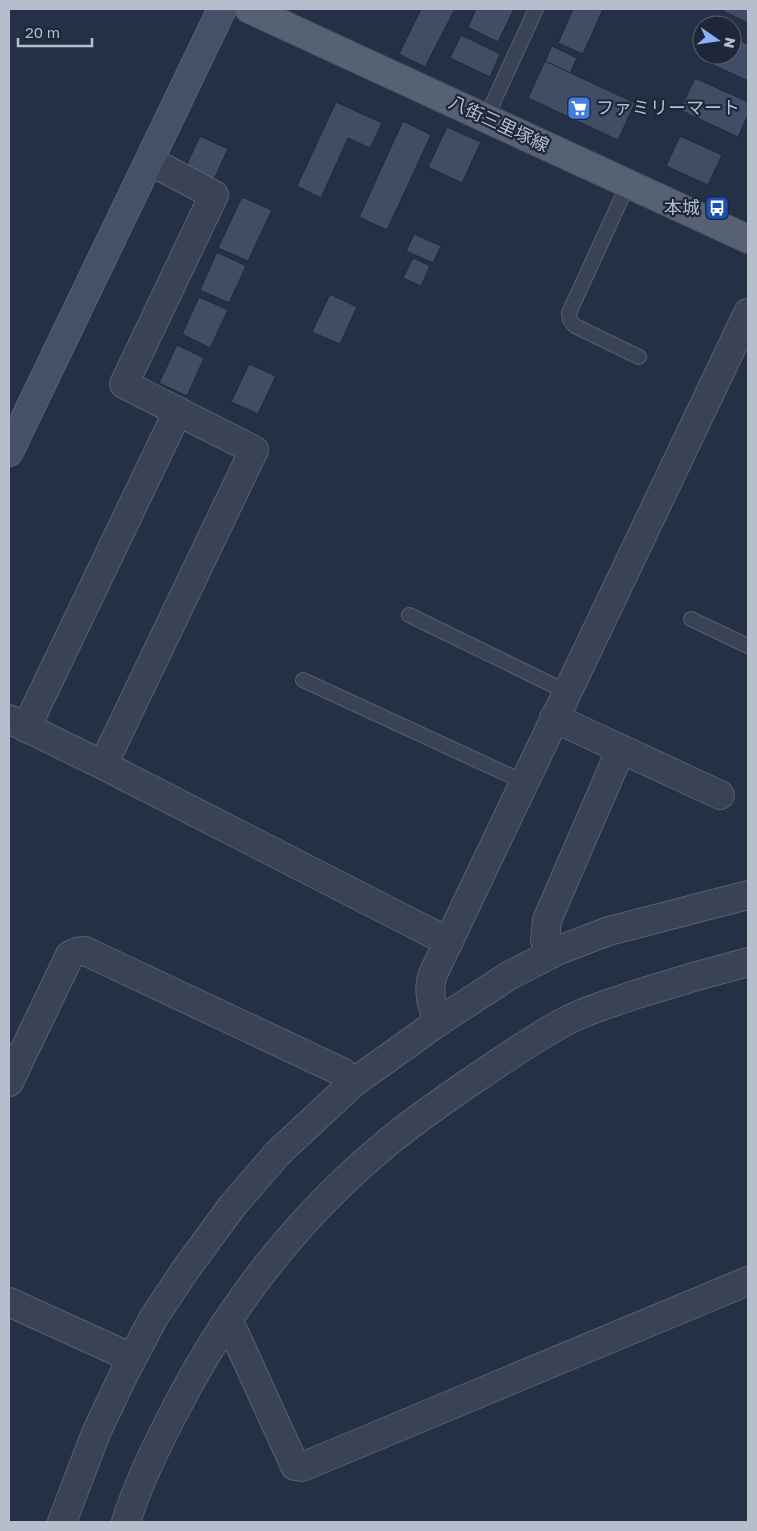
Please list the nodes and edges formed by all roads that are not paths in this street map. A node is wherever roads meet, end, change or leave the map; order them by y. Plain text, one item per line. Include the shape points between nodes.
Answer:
1 (222, 9) edge
2 (249, 9) edge
3 (536, 9) edge
4 (486, 118) junction
5 (150, 161) junction
6 (628, 184) junction
7 (748, 239) edge
8 (748, 313) edge
9 (638, 358) dead end
10 (178, 412) junction
11 (9, 452) edge
12 (408, 614) dead end
13 (691, 619) dead end
14 (748, 646) edge
15 (303, 680) dead end
16 (567, 692) junction
17 (554, 718) junction
18 (17, 723) edge
19 (621, 749) junction
20 (103, 764) junction
21 (524, 782) junction
22 (720, 795) dead end
23 (748, 894) edge
24 (449, 942) junction
25 (551, 954) junction
26 (747, 966) edge
27 (438, 1022) junction
28 (9, 1082) edge
29 (353, 1083) junction
30 (748, 1281) edge
31 (9, 1302) edge
32 (224, 1325) junction
33 (132, 1358) junction
34 (62, 1522) edge
35 (126, 1522) edge

1 - 5 street
2 - 4 main road, 八街三里塚線
3 - 4 lane
4 - 6 main road, 八街三里塚線
5 - 10 street via 214,195 124,384
5 - 11 street
6 - 7 main road, 八街三里塚線
6 - 9 lane via 570,313 570,320 574,326
8 - 16 street
10 - 18 street
10 - 20 street via 254,450
12 - 16 lane
13 - 14 lane
15 - 21 lane
16 - 17 street
17 - 19 street
17 - 21 street
18 - 20 street
19 - 22 street
19 - 25 street via 547,920 544,940
20 - 24 street
21 - 24 street
23 - 25 street via 609,931
24 - 27 street via 430,985 430,997
25 - 27 street via 510,975
26 - 32 street via 671,983 570,1019 448,1096 386,1143 337,1188 257,1278
27 - 29 street
28 - 29 street via 70,955 85,951 342,1072
29 - 33 street via 278,1153 233,1205 154,1317
30 - 32 street via 302,1467 295,1466 234,1332
31 - 33 street
32 - 35 street via 192,1376 157,1445
33 - 34 street via 96,1433

